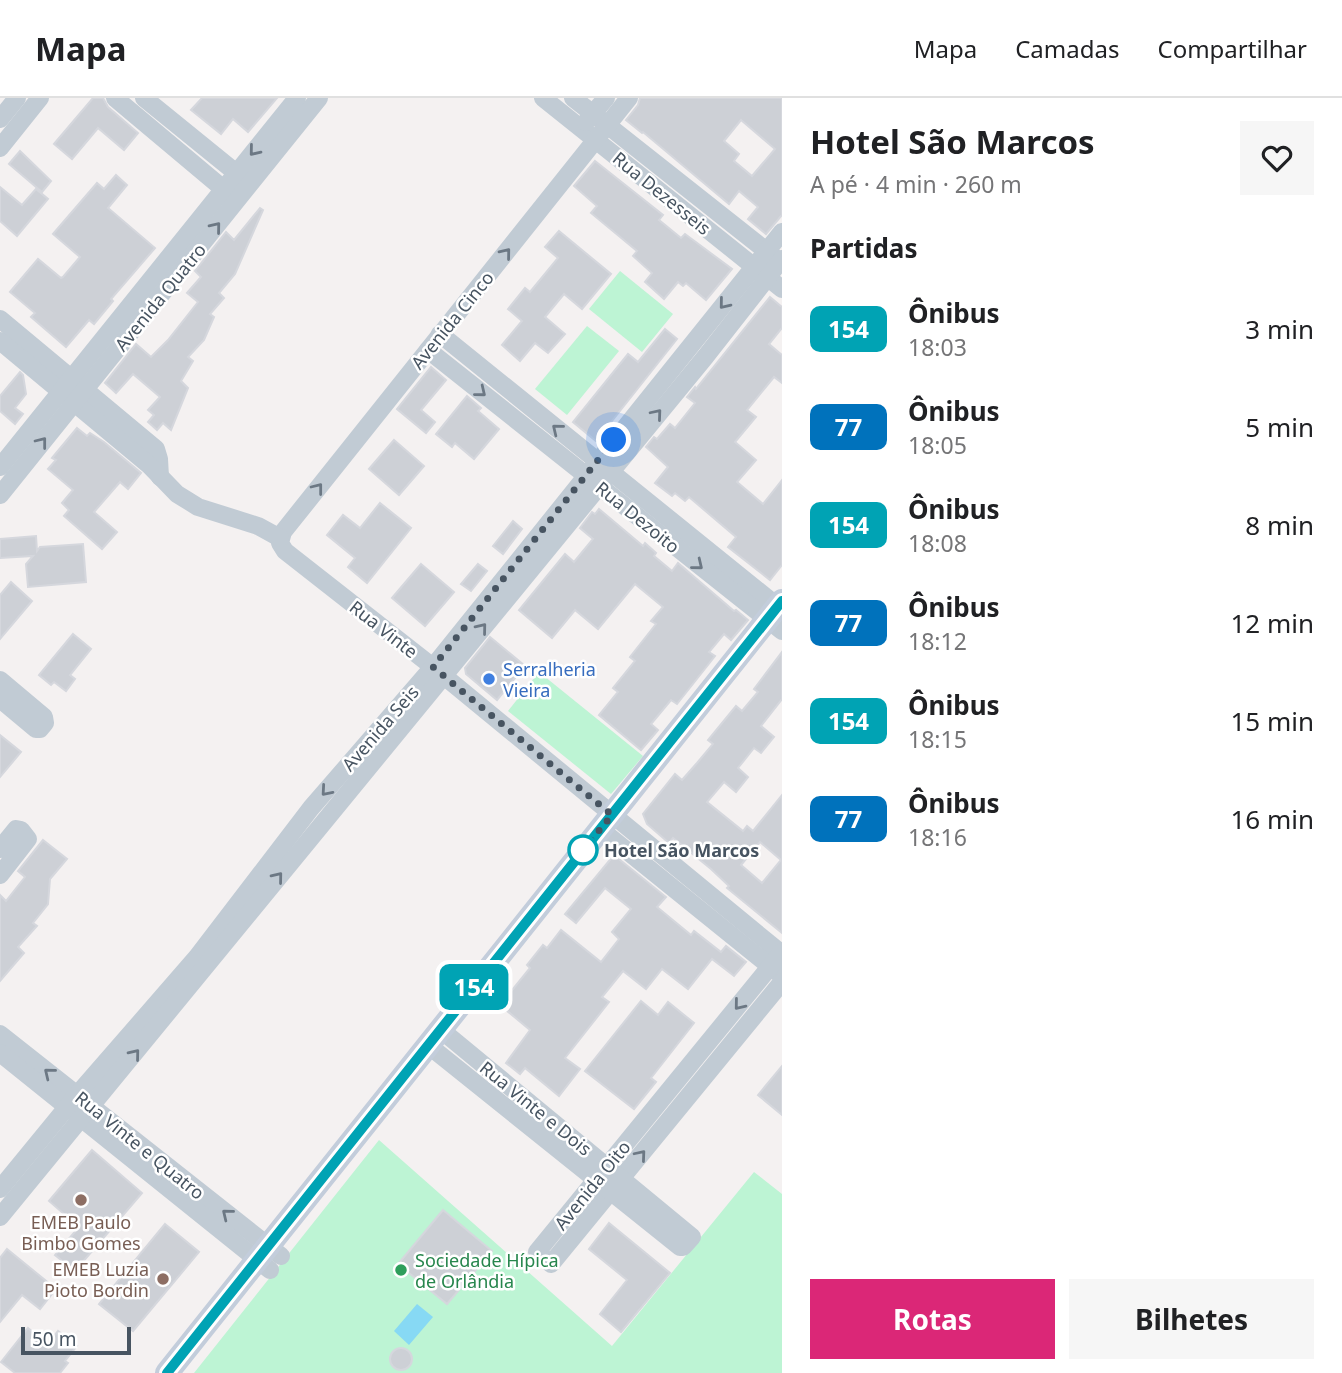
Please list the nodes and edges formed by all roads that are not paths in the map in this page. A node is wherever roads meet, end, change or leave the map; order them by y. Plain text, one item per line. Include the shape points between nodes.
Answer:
1 (17, 98) edge
2 (40, 98) edge
3 (115, 98) edge
4 (144, 98) edge
5 (297, 98) edge
6 (319, 98) edge
7 (543, 98) edge
8 (573, 98) edge
9 (606, 98) edge
10 (629, 98) edge
11 (0, 119) edge
12 (599, 126) junction
13 (0, 148) edge
14 (236, 173) junction
15 (250, 185) junction
16 (231, 195) junction
17 (782, 232) edge
18 (778, 259) edge
19 (768, 277) edge
20 (0, 318) edge
21 (440, 334) junction
22 (0, 341) edge
23 (428, 350) junction
24 (72, 391) junction
25 (0, 467) edge
26 (597, 473) junction
27 (0, 495) edge
28 (280, 540) junction
29 (779, 618) edge
30 (438, 671) junction
31 (0, 680) edge
32 (0, 699) edge
33 (612, 827) junction
34 (0, 849) edge
35 (0, 876) edge
36 (780, 960) edge
37 (782, 982) edge
38 (0, 1034) edge
39 (441, 1043) junction
40 (0, 1053) edge
41 (72, 1101) junction
42 (86, 1112) junction
43 (602, 1173) junction
44 (617, 1185) junction
45 (0, 1189) edge
46 (0, 1217) edge
47 (268, 1258) junction
48 (167, 1373) edge
49 (189, 1373) edge

1 - 11 street
2 - 13 street
3 - 16 street
4 - 14 street
5 -> 14 street, Avenida Quatro
6 - 15 street, Avenida Quatro
7 - 12 street, Rua Dezesseis via 581,129
8 - 12 street, Rua Dezesseis
9 - 12 street, Avenida Cinco
10 - 12 street, Avenida Cinco
12 - 18 street, Rua Dezesseis
12 - 19 street, Rua Dezesseis
21 -> 12 street, Avenida Cinco
14 - 15 street
14 - 16 street, Avenida Quatro
15 - 16 street, Avenida Quatro
16 - 24 street, Avenida Quatro
17 - 18 street, Avenida Seis
18 - 19 street, Avenida Seis
19 - 26 street, Avenida Seis
20 - 24 street
21 - 23 street, Avenida Cinco
26 -> 21 street, Rua Dezoito
22 - 24 street
23 -> 26 street, Rua Dezoito
28 -> 23 street, Avenida Cinco
24 - 25 street, Avenida Quatro
27 -> 24 street, Avenida Quatro
24 - 28 street, Rua Vinte via 155,464 177,494 198,507 258,526
26 - 29 street, Rua Dezoito
26 - 30 street, Avenida Seis
28 - 30 street, Rua Vinte via 285,551
29 - 33 street
30 - 33 street, Rua Vinte
30 -> 41 street, Avenida Seis via 311,808 197,957
42 -> 30 street, Avenida Seis
31 - 32 street via 46,723 37,730
33 - 36 street, Rua Vinte
33 - 39 street
34 - 35 street via 17,829 29,837
36 -> 43 street, Avenida Oito
44 -> 37 street, Avenida Oito
41 -> 38 street, Rua Vinte e Quatro
39 - 43 street, Rua Vinte e Dois
39 - 47 street
40 - 41 street, Rua Vinte e Quatro
41 - 42 street, Rua Vinte e Quatro
41 - 45 street, Avenida Seis
42 - 46 street, Avenida Seis
42 - 47 street, Rua Vinte e Quatro
43 - 44 street, Rua Vinte e Dois
43 - 44 street, Avenida Oito via 544,1258
47 - 48 street
47 - 49 street

